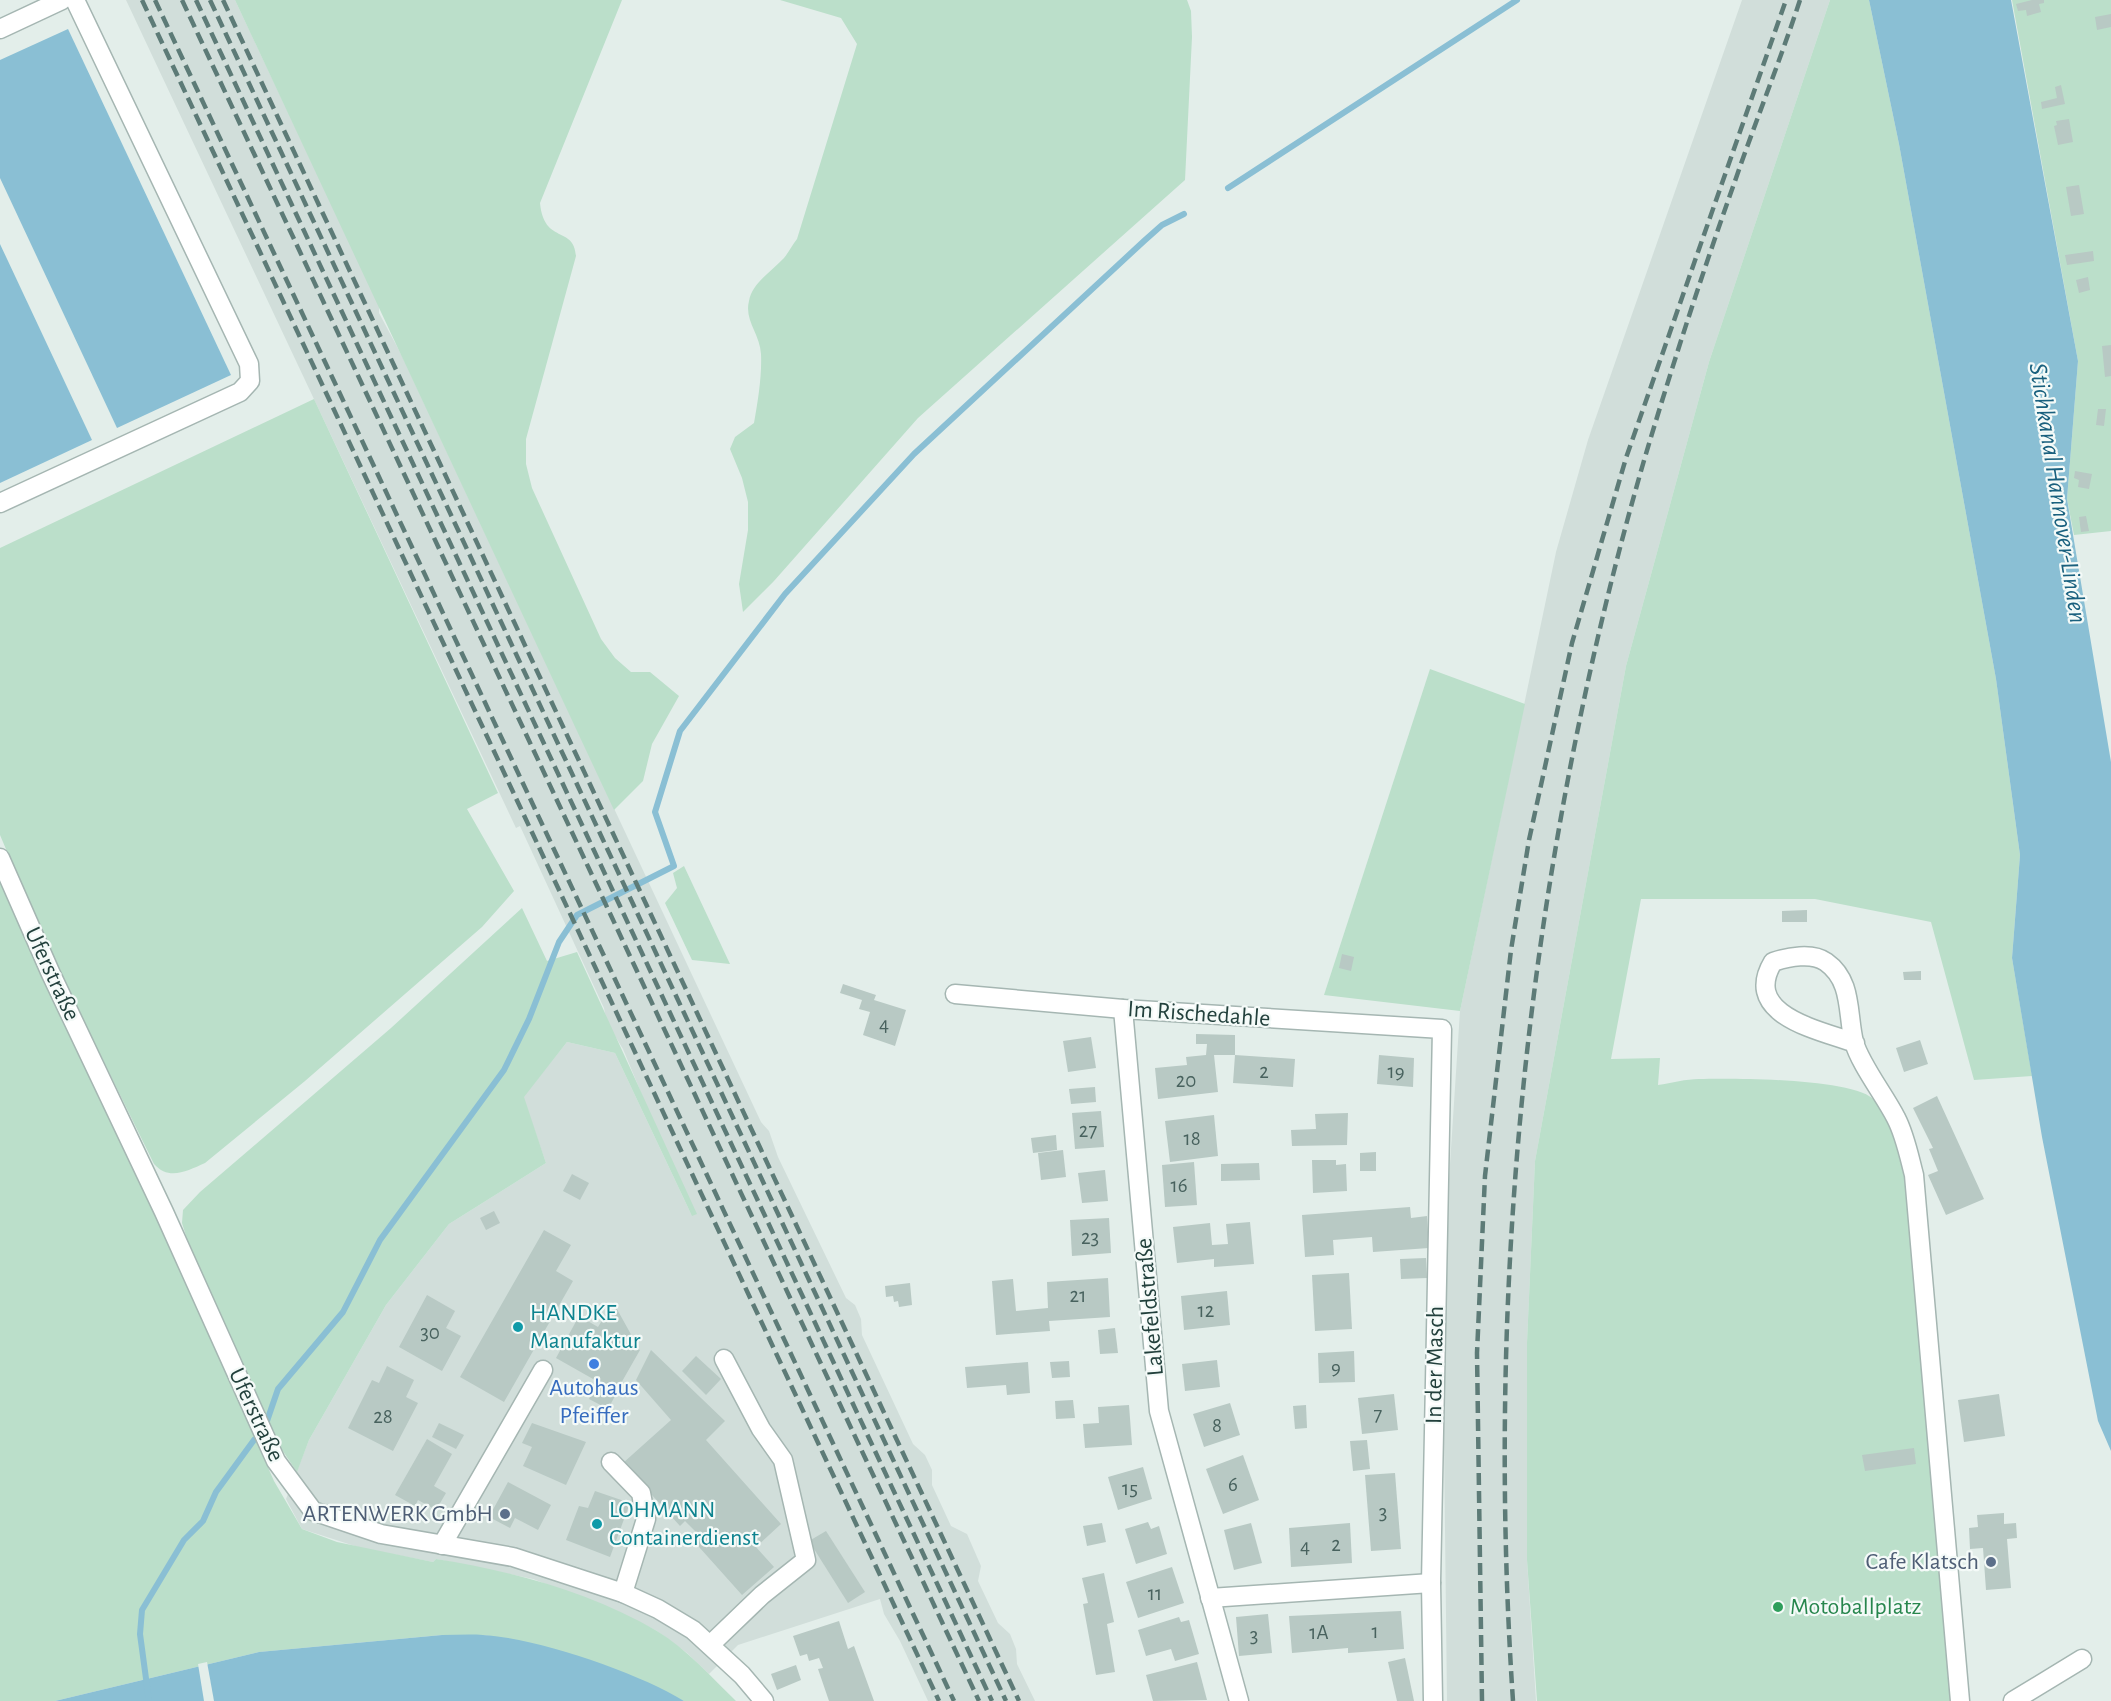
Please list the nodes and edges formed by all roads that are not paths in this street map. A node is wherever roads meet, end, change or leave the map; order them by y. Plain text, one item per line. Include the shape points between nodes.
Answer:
1 (62, 0) edge
2 (75, 0) edge
3 (0, 29) edge
4 (0, 503) edge
5 (0, 858) edge
6 (955, 994) dead end
7 (1123, 1009) junction
8 (1442, 1029) joint
9 (1855, 1043) junction
10 (724, 1359) dead end
11 (543, 1370) dead end
12 (611, 1462) dead end
13 (442, 1545) junction
14 (1431, 1583) junction
15 (623, 1593) junction
16 (1210, 1598) junction
17 (711, 1645) junction
18 (2082, 1659) dead end
19 (764, 1701) edge
20 (1239, 1701) edge
21 (1433, 1701) edge
22 (1960, 1701) edge
23 (2013, 1701) edge

1 - 3 street
2 - 4 street via 249,364 250,381 240,392
5 - 13 street, Uferstraße via 276,1461 313,1511 381,1534
6 - 7 street, Im Rischedahle
7 - 8 street, Im Rischedahle
7 - 16 street, Lakefeldstraße via 1159,1411
8 - 14 street, In der Masch
9 - 9 street via 1847,993 1833,968 1815,957 1773,962 1765,988 1768,1001 1781,1014
9 - 22 street via 1897,1121 1914,1175
10 - 17 street via 761,1429 783,1461 806,1560 762,1595
11 - 13 street
12 - 15 street via 641,1493 646,1519
13 - 15 street, Uferstraße via 513,1557
14 - 16 street
14 - 21 street, In der Masch
15 - 17 street, Uferstraße via 658,1609
16 - 20 street, Lakefeldstraße
17 - 19 street, Uferstraße
18 - 23 street

